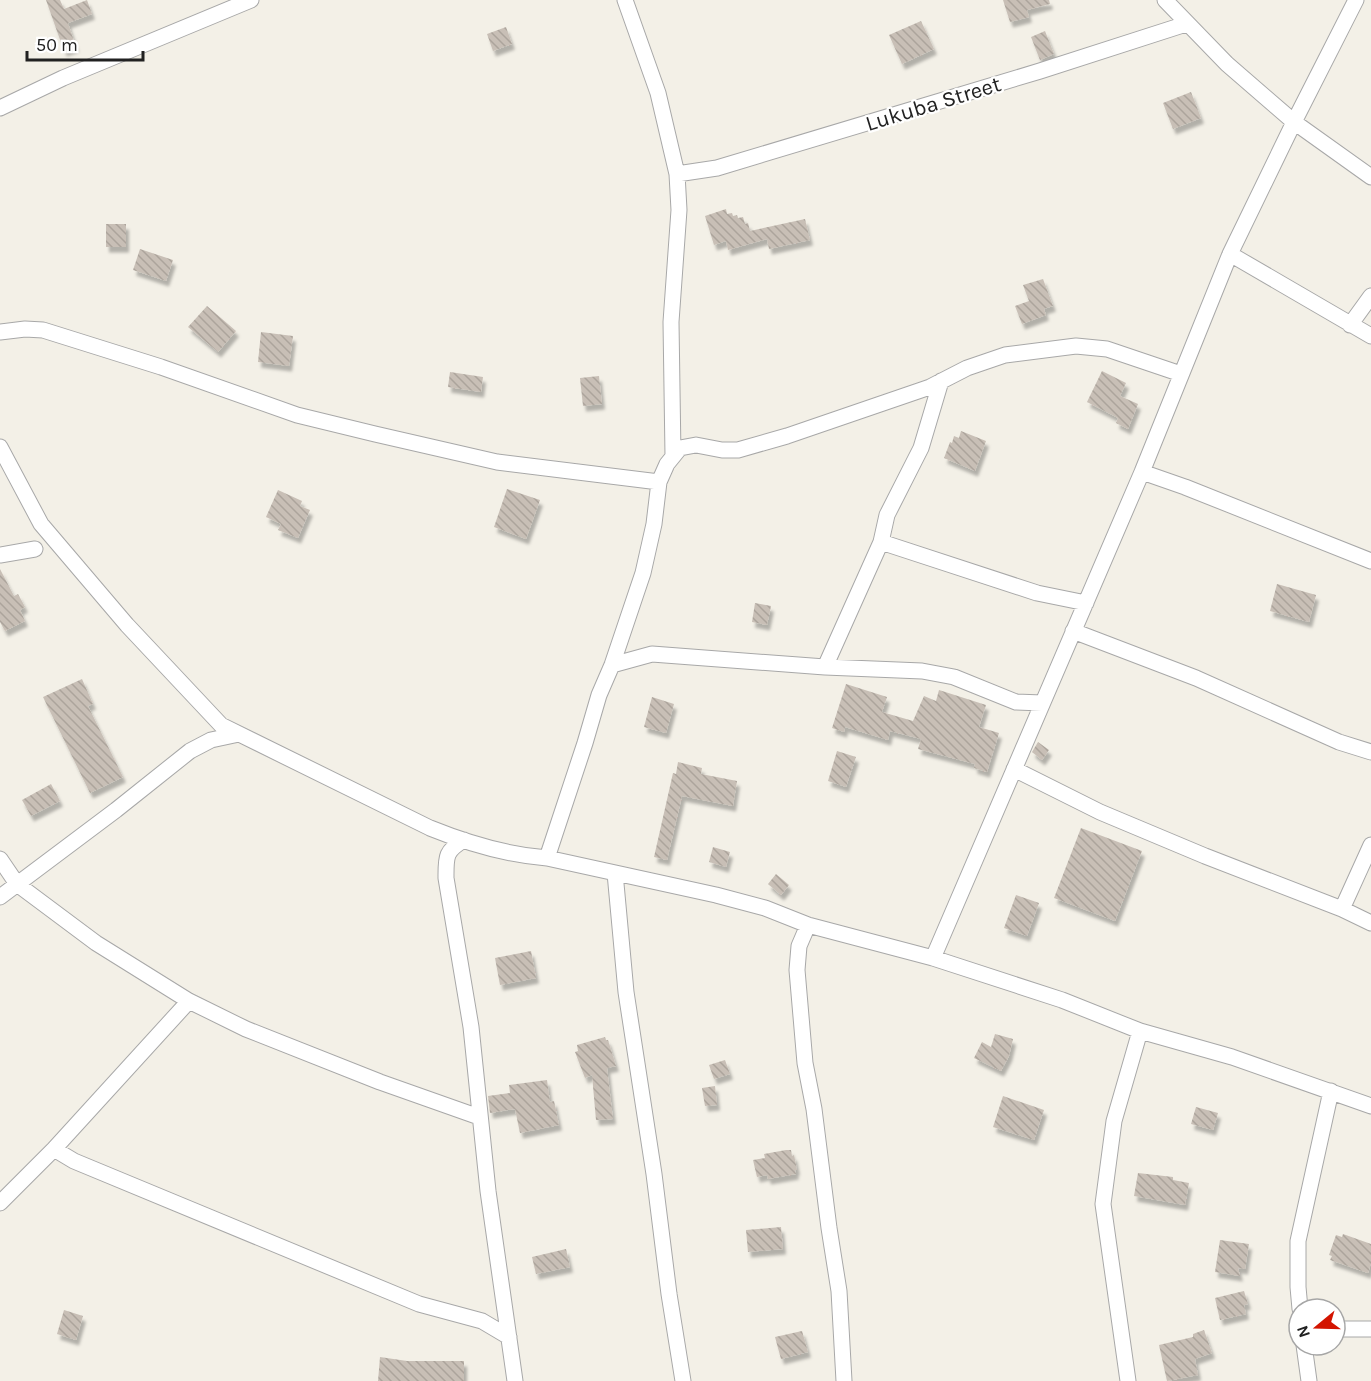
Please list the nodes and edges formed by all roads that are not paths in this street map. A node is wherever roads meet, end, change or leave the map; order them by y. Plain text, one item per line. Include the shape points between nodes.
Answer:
1 (251, 0) edge
2 (624, 0) edge
3 (1165, 0) edge
4 (1356, 0) edge
5 (1186, 24) junction
6 (0, 108) edge
7 (1294, 123) junction
8 (677, 174) junction
9 (1371, 177) edge
10 (1230, 254) junction
11 (1371, 296) edge
12 (1350, 325) junction
13 (0, 332) edge
14 (1371, 336) edge
15 (1181, 374) junction
16 (941, 381) junction
17 (0, 447) edge
18 (673, 456) junction
19 (1142, 472) junction
20 (659, 482) junction
21 (881, 542) junction
22 (35, 549) dead end
23 (0, 555) edge
24 (1371, 561) edge
25 (1086, 603) junction
26 (1073, 631) junction
27 (612, 665) junction
28 (825, 667) junction
29 (1042, 703) junction
30 (239, 734) junction
31 (1371, 752) edge
32 (1014, 769) junction
33 (430, 828) junction
34 (464, 840) junction
35 (1371, 845) edge
36 (547, 858) junction
37 (0, 859) edge
38 (446, 860) junction
39 (615, 873) junction
40 (17, 884) junction
41 (0, 897) edge
42 (1342, 909) junction
43 (789, 918) junction
44 (1371, 923) edge
45 (807, 925) junction
46 (799, 946) junction
47 (933, 958) junction
48 (189, 1002) junction
49 (1140, 1031) junction
50 (1331, 1091) junction
51 (1371, 1106) edge
52 (479, 1117) junction
53 (54, 1149) junction
54 (0, 1203) edge
55 (1299, 1297) edge
56 (1347, 1329) edge
57 (1371, 1329) edge
58 (509, 1337) junction
59 (1306, 1357) edge
60 (515, 1381) edge
61 (683, 1381) edge
62 (844, 1381) edge
63 (1128, 1381) edge
64 (1309, 1381) edge

1 - 6 street
2 - 8 street via 657,93
3 - 5 street
4 - 7 street
5 - 7 street
5 - 8 street, Lukuba Street via 717,168
7 - 9 street
7 - 10 street
8 - 18 street via 679,210 671,322
10 - 12 street
10 - 15 street
11 - 12 street
12 - 14 street
13 - 20 street via 43,330 297,415 475,457
15 - 16 street via 1107,349 1076,346 1005,355
15 - 19 street
16 - 18 street via 738,450 696,446 680,448
16 - 21 street via 921,447 887,515
17 - 30 street via 41,524 73,564 221,725
18 - 20 street
19 - 24 street
19 - 25 street
20 - 27 street via 643,573
21 - 25 street via 1037,592
21 - 28 street
22 - 23 street
25 - 26 street
26 - 29 street
26 - 31 street
27 - 28 street via 652,654
27 - 36 street
28 - 29 street via 922,671 954,677 1016,702
29 - 32 street
30 - 33 street
30 - 40 street via 211,740 190,752
32 - 42 street via 1100,812
32 - 47 street
33 - 34 street
33 - 38 street
34 - 36 street
34 - 38 street via 449,850
35 - 42 street
36 - 39 street
37 - 40 street
38 - 52 street via 471,1027
39 - 43 street via 716,895
39 - 61 street via 626,992
40 - 41 street
40 - 48 street via 96,943
42 - 44 street
43 - 45 street
43 - 46 street
45 - 46 street
45 - 47 street
46 - 62 street via 797,970 805,1063 839,1291
47 - 49 street via 1062,1000
48 - 52 street via 256,1033
48 - 53 street
49 - 50 street
49 - 63 street via 1114,1121 1103,1204
50 - 51 street
50 - 55 street via 1298,1241
52 - 58 street
53 - 54 street
53 - 58 street via 419,1304 482,1320
56 - 57 street
58 - 60 street
59 - 64 street

